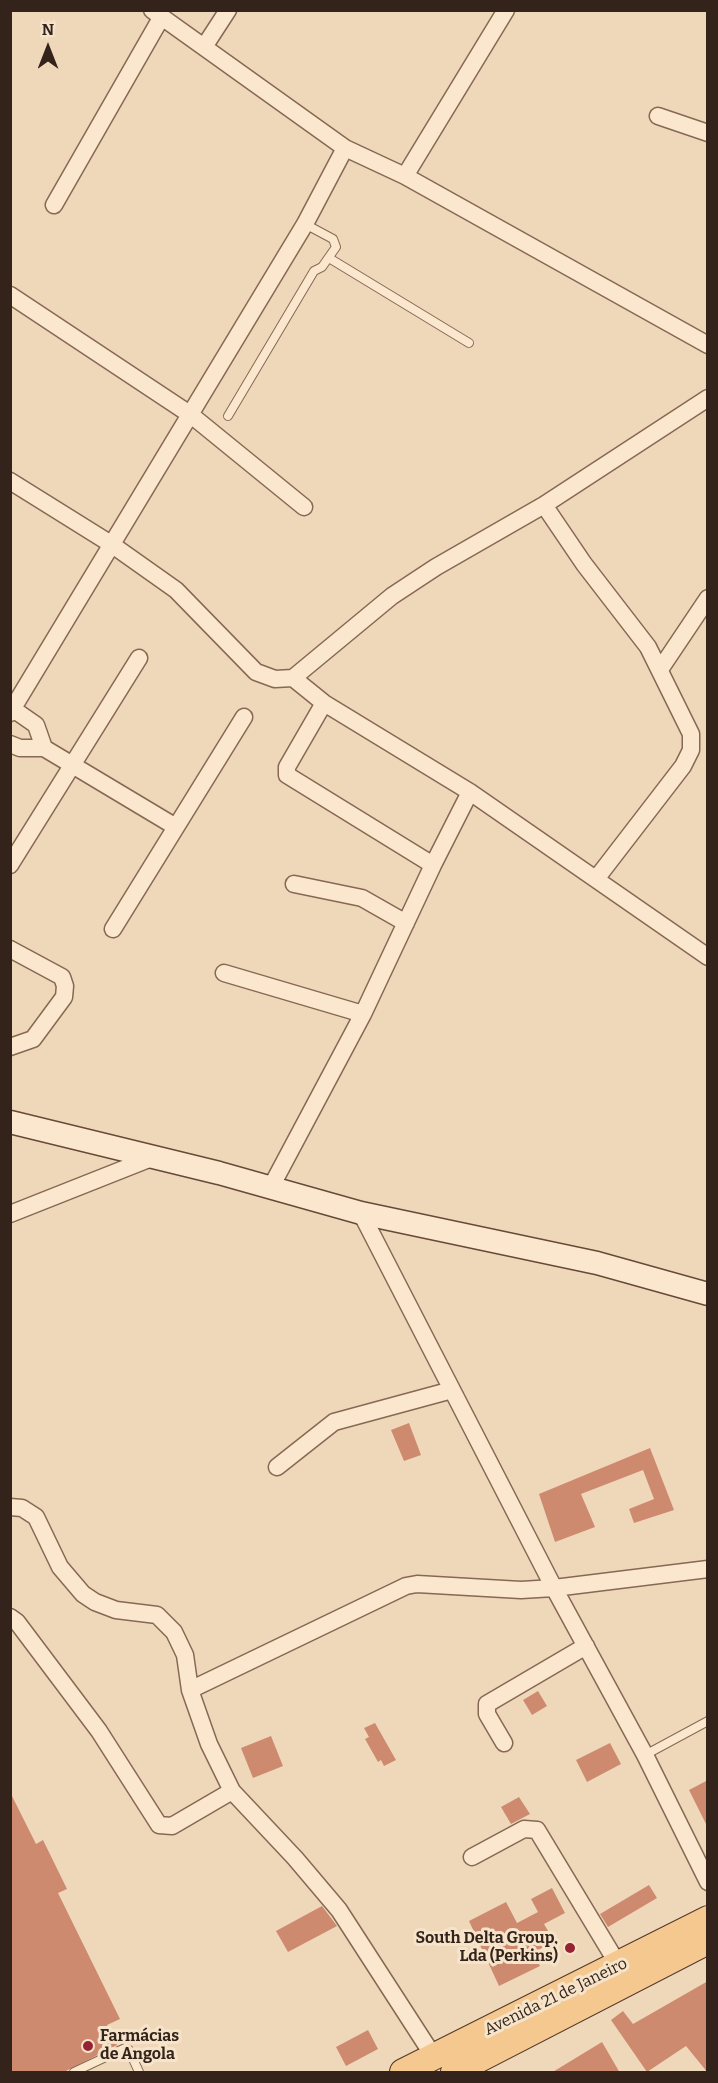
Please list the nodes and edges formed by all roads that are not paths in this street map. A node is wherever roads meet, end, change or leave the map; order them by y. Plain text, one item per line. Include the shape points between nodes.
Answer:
1 (228, 10) edge
2 (506, 10) edge
3 (156, 14) edge
4 (204, 47) junction
5 (658, 116) dead end
6 (708, 133) edge
7 (345, 148) junction
8 (405, 176) junction
9 (54, 205) dead end
10 (305, 224) junction
11 (329, 258) junction
12 (10, 295) edge
13 (469, 343) dead end
14 (708, 345) edge
15 (708, 398) edge
16 (191, 415) junction
17 (228, 416) dead end
18 (10, 481) edge
19 (544, 505) junction
20 (304, 507) dead end
21 (111, 544) junction
22 (708, 598) edge
23 (139, 658) dead end
24 (660, 668) junction
25 (293, 678) junction
26 (324, 703) junction
27 (12, 711) edge
28 (244, 717) dead end
29 (10, 744) edge
30 (44, 748) junction
31 (73, 765) junction
32 (470, 792) junction
33 (176, 827) junction
34 (10, 865) edge
35 (433, 865) junction
36 (596, 879) junction
37 (294, 884) dead end
38 (406, 923) junction
39 (112, 929) dead end
40 (10, 949) edge
41 (708, 957) edge
42 (224, 973) dead end
43 (363, 1014) junction
44 (10, 1047) edge
45 (10, 1122) edge
46 (154, 1157) junction
47 (271, 1187) junction
48 (361, 1213) junction
49 (10, 1214) edge
50 (708, 1294) edge
51 (452, 1389) junction
52 (277, 1467) dead end
53 (10, 1507) edge
54 (708, 1569) edge
55 (554, 1588) junction
56 (10, 1617) edge
57 (586, 1646) junction
58 (190, 1690) junction
59 (708, 1721) edge
60 (504, 1743) dead end
61 (645, 1755) junction
62 (232, 1791) junction
63 (472, 1857) dead end
64 (708, 1882) edge
65 (708, 1919) edge
66 (708, 1941) edge
67 (619, 1966) junction
68 (434, 2057) junction
69 (469, 2069) edge
70 (74, 2073) edge
71 (139, 2073) edge
72 (403, 2073) edge

1 - 4 street
2 - 8 street
3 - 4 street
3 - 9 street
4 - 7 street
5 - 6 street
7 - 8 street
7 - 10 street
8 - 14 street
10 - 11 lane via 336,242
10 - 16 street
11 - 13 lane
11 - 17 lane via 314,271
12 - 16 street
15 - 19 street
16 - 20 street
16 - 21 street
18 - 21 street
19 - 24 street
19 - 25 street via 392,596
21 - 25 street via 176,591 256,672 274,678
21 - 27 street
22 - 24 street
23 - 31 street
24 - 36 street via 691,734 691,750 683,766
25 - 26 street
26 - 32 street
26 - 35 street via 287,767 287,775
27 - 30 street via 36,725
28 - 33 street
29 - 30 street
30 - 31 street
31 - 33 street
31 - 34 street
32 - 35 street
32 - 36 street
33 - 39 street
35 - 38 street
36 - 41 street
37 - 38 street via 362,898
38 - 43 street
40 - 44 street via 62,977 65,986 64,997 33,1040
42 - 43 street
43 - 47 street
45 - 46 main road
46 - 47 main road
46 - 49 street
47 - 48 main road
48 - 50 main road via 597,1263
48 - 51 street
51 - 52 street via 334,1422
51 - 55 street
53 - 58 street via 22,1508 36,1517 60,1567 89,1598 116,1610 164,1619 181,1642
54 - 55 street
55 - 57 street
55 - 58 street via 406,1586
56 - 62 street via 99,1731 159,1825 172,1826
57 - 60 street via 488,1704 487,1714
57 - 61 street
58 - 62 street via 209,1744
59 - 61 lane
61 - 64 street
62 - 68 street via 339,1910
63 - 67 street via 524,1829 537,1830
65 - 67 main road, Avenida 21 de Janeiro
66 - 69 main road, Avenida 21 de Janeiro
67 - 68 main road, Avenida 21 de Janeiro
68 - 72 main road, Avenida 21 de Janeiro
70 - 71 lane via 125,2048

